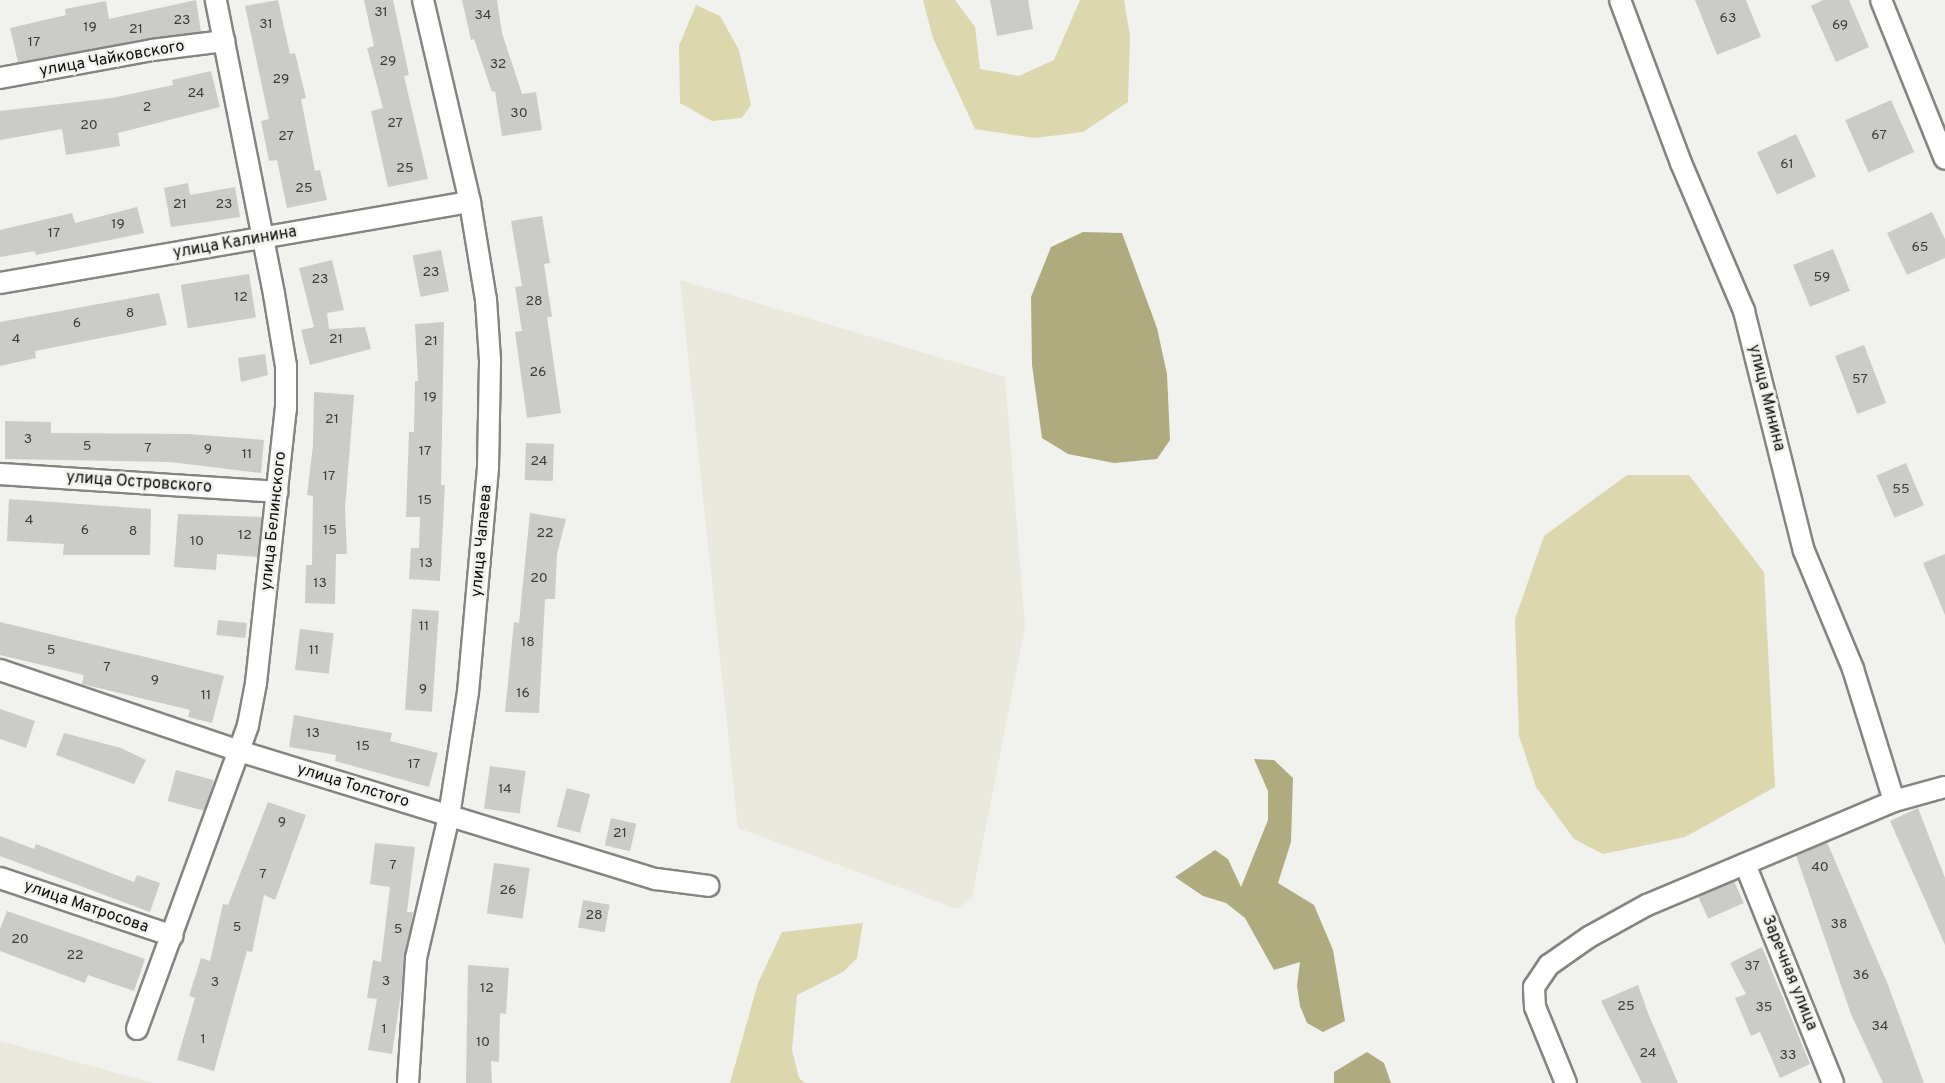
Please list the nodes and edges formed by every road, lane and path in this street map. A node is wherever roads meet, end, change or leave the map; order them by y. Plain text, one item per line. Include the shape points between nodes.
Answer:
1 (216, 0) edge
2 (423, 0) edge
3 (1620, 0) edge
4 (1881, 0) edge
5 (224, 41) junction
6 (0, 78) edge
7 (1945, 159) edge
8 (470, 202) junction
9 (260, 238) junction
10 (0, 283) edge
11 (0, 474) edge
12 (277, 492) junction
13 (0, 670) edge
14 (239, 751) junction
15 (1945, 787) edge
16 (1894, 801) junction
17 (449, 816) junction
18 (1745, 864) junction
19 (0, 878) edge
20 (709, 886) dead end
21 (172, 936) junction
22 (137, 1029) dead end
23 (408, 1083) edge
24 (1566, 1083) edge
25 (1833, 1083) edge

1 - 5 street, улица Белинского
2 - 8 street, улица Чапаева
3 - 16 street, улица Минина via 1681,163 1744,311 1804,551 1853,669
4 - 7 street
5 - 6 street, улица Чайковского
5 - 9 street, улица Белинского
8 - 9 street, улица Калинина
8 - 17 street, улица Чапаева via 486,300 490,360 488,467 468,692
9 - 10 street, улица Калинина
9 - 12 street, улица Белинского via 285,366 286,409
11 - 12 street, улица Островского
12 - 14 street, улица Белинского via 256,683
13 - 14 street, улица Толстого
14 - 17 street, улица Толстого
14 - 21 street, улица Белинского
15 - 16 street
16 - 18 street
17 - 20 street, улица Толстого via 656,879
17 - 23 street, улица Чапаева via 416,958
18 - 24 street via 1647,905 1589,937 1550,965 1534,987 1540,1028
18 - 25 street, Заречная улица
19 - 21 street, улица Матросова
21 - 22 street, улица Белинского

